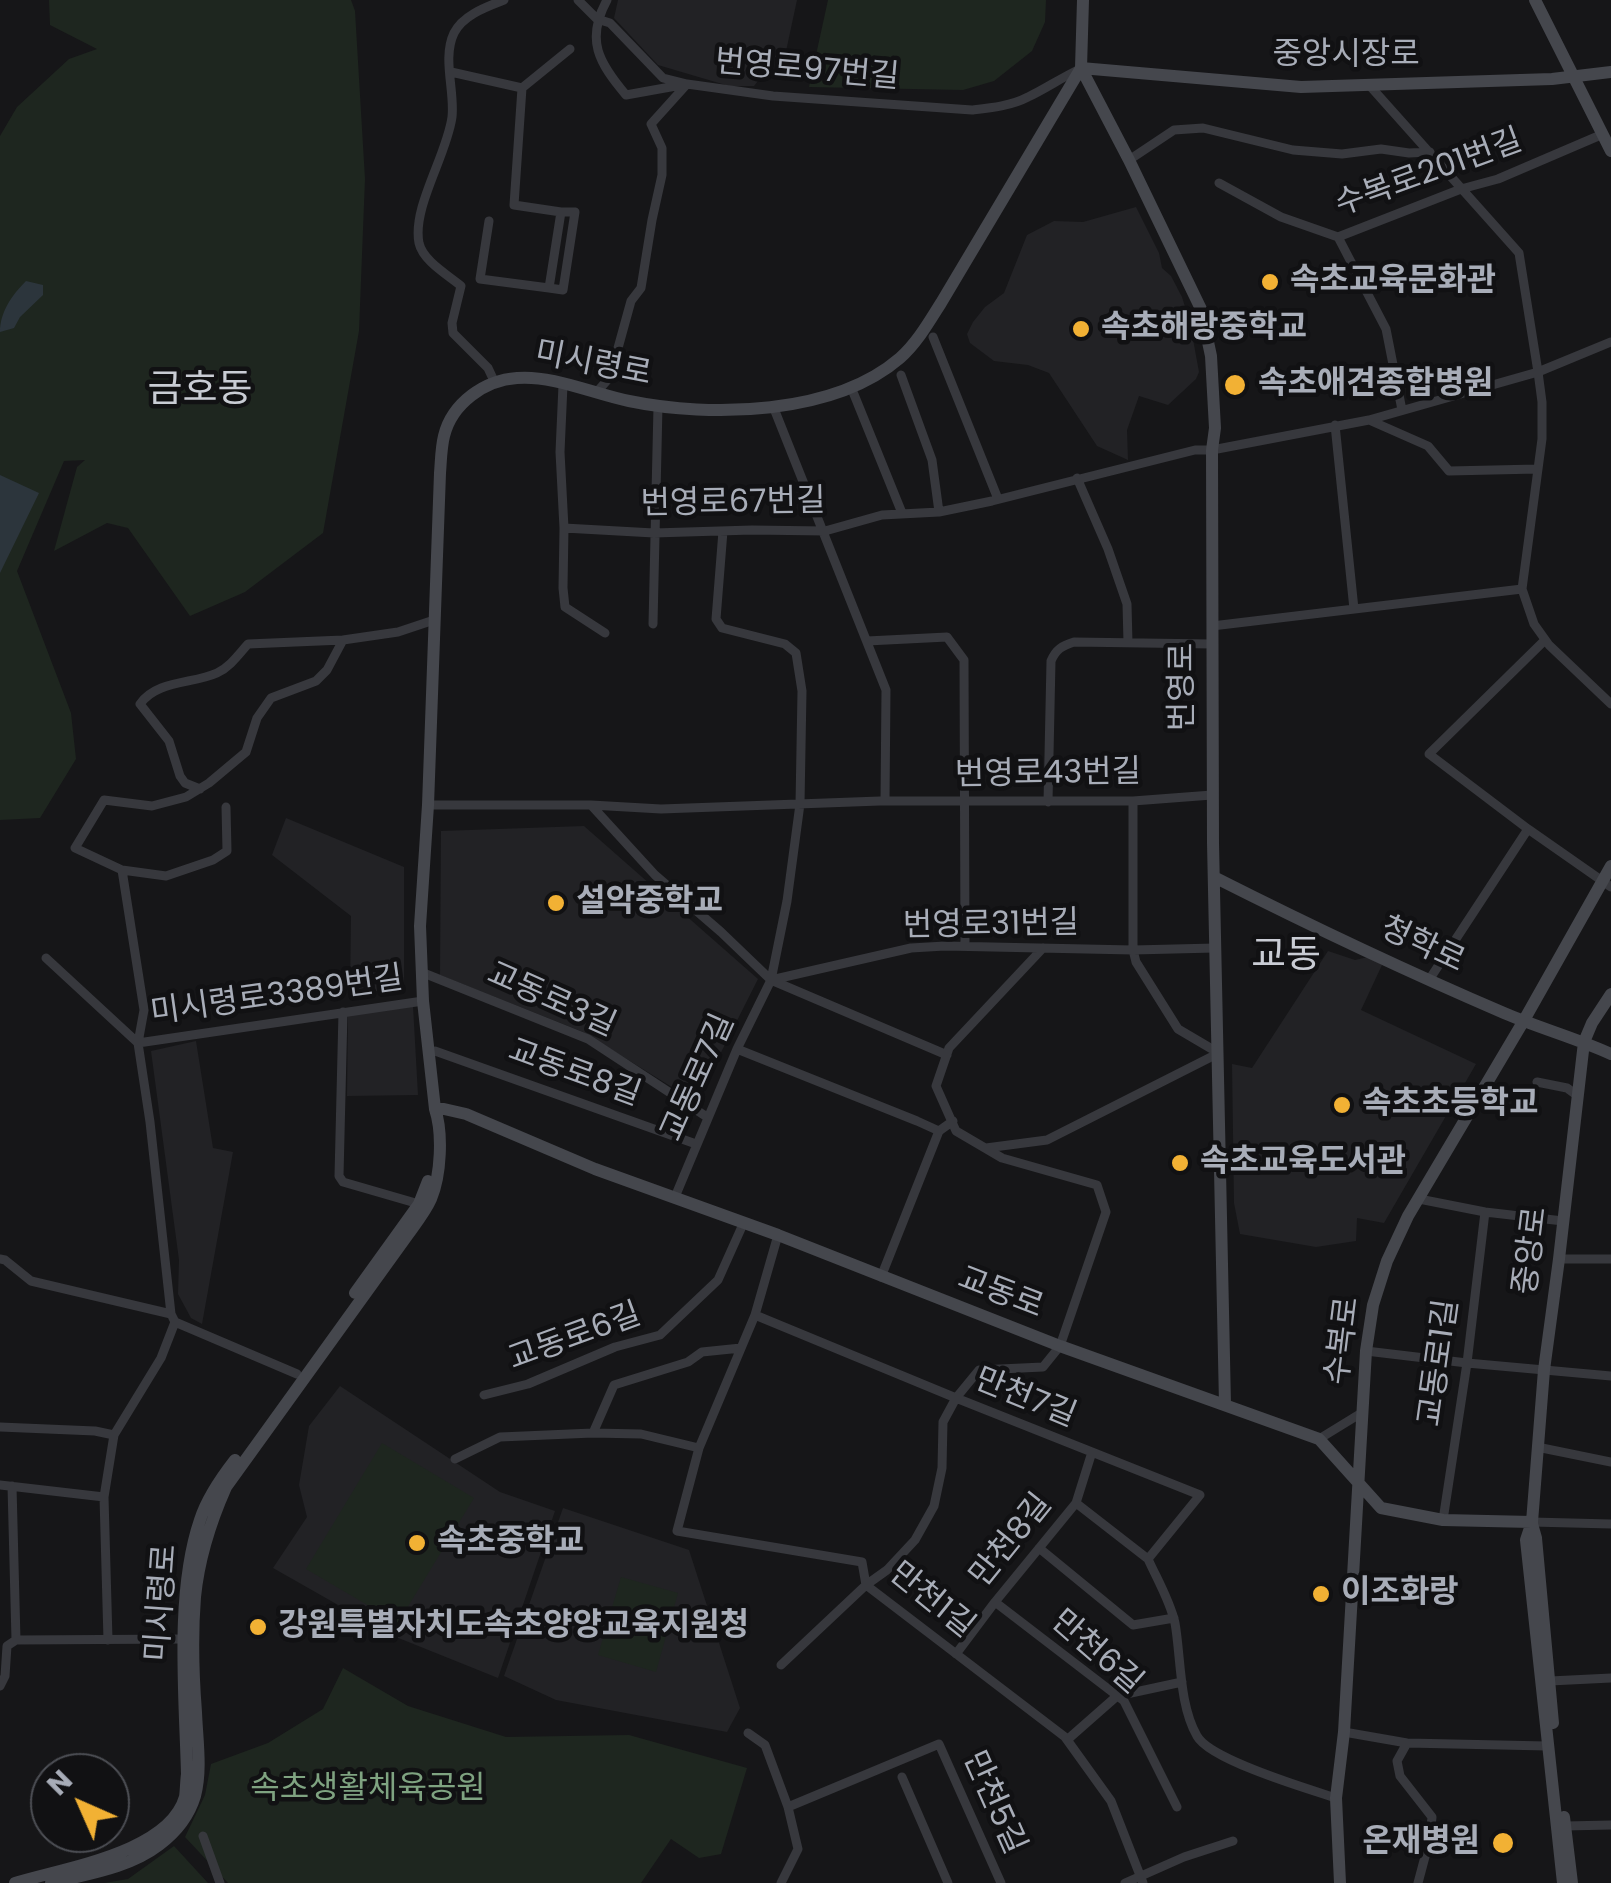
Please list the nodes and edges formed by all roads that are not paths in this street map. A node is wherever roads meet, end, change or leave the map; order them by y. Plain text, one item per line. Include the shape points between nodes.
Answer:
1 (504, 0) edge
2 (578, 0) edge
3 (607, 0) edge
4 (1083, 0) edge
5 (1535, 0) edge
6 (597, 19) junction
7 (570, 49) dead end
8 (1081, 68) junction
9 (451, 72) junction
10 (1611, 72) edge
11 (1574, 76) junction
12 (686, 84) junction
13 (1370, 86) junction
14 (522, 88) junction
15 (1603, 134) junction
16 (1611, 151) edge
17 (1430, 152) junction
18 (1129, 160) junction
19 (1220, 183) dead end
20 (1461, 190) junction
21 (489, 221) dead end
22 (1338, 237) junction
23 (933, 337) dead end
24 (1611, 342) edge
25 (1538, 372) junction
26 (901, 374) dead end
27 (494, 383) junction
28 (563, 385) junction
29 (851, 387) junction
30 (596, 393) junction
31 (773, 405) junction
32 (658, 406) junction
33 (1402, 410) junction
34 (1368, 420) junction
35 (1335, 426) junction
36 (1212, 450) junction
37 (1537, 469) junction
38 (1077, 478) junction
39 (998, 500) junction
40 (939, 512) junction
41 (902, 513) junction
42 (564, 528) junction
43 (724, 531) junction
44 (825, 532) junction
45 (654, 533) junction
46 (1522, 589) junction
47 (1354, 610) junction
48 (434, 620) junction
49 (654, 624) dead end
50 (1212, 626) junction
51 (605, 633) dead end
52 (343, 640) junction
53 (1545, 640) junction
54 (867, 641) junction
55 (1128, 643) junction
56 (1212, 644) junction
57 (1611, 704) edge
58 (200, 789) junction
59 (1212, 795) junction
60 (884, 801) junction
61 (1133, 801) junction
62 (964, 802) junction
63 (1048, 802) junction
64 (800, 804) junction
65 (428, 805) junction
66 (591, 805) junction
67 (226, 807) dead end
68 (1528, 829) junction
69 (1611, 866) edge
70 (122, 870) junction
71 (1214, 877) junction
72 (1607, 884) edge
73 (965, 946) junction
74 (1043, 948) junction
75 (1215, 948) junction
76 (1133, 950) junction
77 (46, 958) dead end
78 (421, 972) junction
79 (772, 980) junction
80 (1429, 980) junction
81 (1611, 994) edge
82 (423, 1001) junction
83 (343, 1012) junction
84 (1523, 1022) junction
85 (1584, 1042) junction
86 (138, 1043) junction
87 (737, 1049) junction
88 (436, 1051) dead end
89 (1217, 1053) junction
90 (1611, 1054) edge
91 (946, 1055) junction
92 (1537, 1082) dead end
93 (1578, 1096) junction
94 (436, 1109) junction
95 (707, 1117) junction
96 (955, 1126) junction
97 (939, 1131) junction
98 (696, 1144) junction
99 (985, 1148) junction
100 (675, 1197) junction
101 (1419, 1199) junction
102 (419, 1204) junction
103 (1484, 1212) junction
104 (1564, 1221) junction
105 (744, 1222) junction
106 (778, 1235) junction
107 (0, 1259) edge
108 (1560, 1259) junction
109 (1611, 1259) edge
110 (880, 1277) junction
111 (756, 1314) junction
112 (173, 1318) junction
113 (1060, 1346) junction
114 (741, 1348) junction
115 (1366, 1351) junction
116 (1466, 1364) junction
117 (1544, 1370) junction
118 (300, 1376) junction
119 (1611, 1376) edge
120 (484, 1396) dead end
121 (956, 1398) junction
122 (1225, 1404) junction
123 (1363, 1412) junction
124 (0, 1427) edge
125 (593, 1433) junction
126 (114, 1435) junction
127 (1320, 1439) junction
128 (699, 1448) junction
129 (1538, 1448) junction
130 (1092, 1452) junction
131 (455, 1459) dead end
132 (1611, 1462) edge
133 (1360, 1484) junction
134 (0, 1485) edge
135 (12, 1486) junction
136 (104, 1497) junction
137 (1076, 1503) junction
138 (1444, 1520) junction
139 (1532, 1522) junction
140 (1611, 1524) edge
141 (1039, 1548) junction
142 (1148, 1559) junction
143 (866, 1585) junction
144 (995, 1602) junction
145 (1174, 1618) junction
146 (189, 1639) junction
147 (16, 1640) junction
148 (108, 1640) junction
149 (956, 1654) junction
150 (782, 1666) dead end
151 (1611, 1678) edge
152 (1182, 1682) junction
153 (1550, 1682) junction
154 (0, 1686) edge
155 (1117, 1696) junction
156 (1344, 1732) junction
157 (748, 1733) dead end
158 (1067, 1740) junction
159 (1408, 1742) junction
160 (1547, 1746) junction
161 (902, 1778) dead end
162 (1336, 1798) junction
163 (788, 1807) junction
164 (1177, 1807) dead end
165 (1611, 1825) edge
166 (1565, 1826) junction
167 (203, 1836) dead end
168 (1233, 1841) dead end
169 (1142, 1879) edge
170 (15, 1883) edge
171 (51, 1883) edge
172 (220, 1883) edge
173 (781, 1883) edge
174 (948, 1883) edge
175 (1001, 1883) edge
176 (1126, 1883) edge
177 (1340, 1883) edge
178 (1418, 1883) edge
179 (1562, 1883) edge
180 (1572, 1883) edge

1 - 9 street via 464,19 453,35
2 - 6 street
3 - 6 street
4 - 8 street, 번영로
5 - 11 street
6 - 12 street via 610,23 663,78
6 - 12 street, 번영로97번길 via 595,42 626,94
7 - 14 street
8 - 12 street, 번영로97번길 via 1026,98 972,110
8 - 13 street, 중앙시장로 via 1265,85
8 - 18 street, 번영로
8 - 29 street, 미시령로 via 919,336 903,356
9 - 14 street
9 - 27 street via 452,118 418,218 419,244 462,286 453,333
10 - 11 street, 중앙시장로
11 - 13 street, 중앙시장로
11 - 15 street
12 - 30 street via 651,124 662,164 641,288 631,301 610,376
13 - 17 street
14 - 21 street via 514,205 560,212 549,288 480,279
15 - 16 street
15 - 20 street, 수복로201번길
17 - 18 street via 1293,150 1203,128 1174,130
17 - 20 street
18 - 36 street, 번영로 via 1201,309 1210,356
19 - 22 street, 수복로201번길 via 1282,217
20 - 22 street, 수복로201번길
20 - 25 street via 1519,253
22 - 33 street via 1386,328
23 - 39 street
24 - 25 street, 번영로67번길
25 - 33 street, 번영로67번길
25 - 37 street
26 - 40 street via 932,460
27 - 28 street, 미시령로 via 517,378
27 - 48 street, 미시령로 via 464,402 445,433
28 - 30 street, 미시령로
28 - 42 street
29 - 31 street, 미시령로
29 - 41 street
30 - 32 street, 미시령로
31 - 32 street, 미시령로 via 710,412
31 - 44 street
32 - 45 street
33 - 34 street, 번영로67번길
34 - 35 street, 번영로67번길
34 - 37 street via 1428,446 1448,470
35 - 36 street, 번영로67번길
35 - 47 street
36 - 38 street, 번영로67번길
36 - 50 street, 번영로
37 - 46 street
38 - 39 street, 번영로67번길
38 - 55 street via 1126,604
39 - 40 street, 번영로67번길
40 - 41 street, 번영로67번길
41 - 44 street, 번영로67번길
42 - 45 street, 번영로67번길
42 - 51 street via 566,607
43 - 44 street, 번영로67번길
43 - 45 street, 번영로67번길
43 - 64 street, 교동로7길 via 716,619 722,628 796,652
44 - 54 street
45 - 49 street
46 - 47 street
46 - 53 street
47 - 50 street
48 - 52 street
48 - 65 street, 미시령로
50 - 56 street, 번영로
52 - 58 street via 316,680 271,698 246,752
52 - 58 street via 248,644 218,672 144,698 140,704 169,741 180,776
53 - 57 street
53 - 68 street via 1429,754
54 - 60 street via 886,690
54 - 62 street via 947,638 964,660
55 - 56 street
55 - 63 street via 1074,642 1054,653
56 - 59 street, 번영로
58 - 70 street via 152,806 104,800 76,848
59 - 61 street, 번영로43번길
59 - 71 street, 번영로
60 - 62 street, 번영로43번길
60 - 64 street, 번영로43번길
61 - 63 street, 번영로43번길
61 - 76 street
62 - 63 street, 번영로43번길
62 - 73 street
64 - 66 street, 번영로43번길
64 - 79 street, 교동로7길
65 - 66 street, 번영로43번길
65 - 78 street, 미시령로
66 - 79 street via 655,875
67 - 70 street via 227,851 213,860 166,876
68 - 72 street
68 - 80 street
69 - 72 street, 수복로
70 - 86 street via 144,1010
71 - 75 street, 번영로
71 - 80 street, 청학로
72 - 84 street, 수복로
73 - 74 street, 번영로31번길
73 - 79 street, 번영로31번길 via 911,948
74 - 76 street, 번영로31번길
74 - 91 street
75 - 76 street, 번영로31번길
75 - 89 street, 번영로
76 - 89 street via 1178,1029
77 - 86 street
78 - 82 street, 미시령로
78 - 95 street, 교동로3길 via 588,1038
79 - 87 street, 교동로7길
79 - 91 street
80 - 84 street, 청학로
81 - 85 street, 중앙로
82 - 83 street, 미시령로3389번길
82 - 94 street, 미시령로
83 - 86 street, 미시령로3389번길
83 - 102 street via 339,1176
84 - 85 street, 청학로
84 - 101 street, 수복로
85 - 90 street, 청학로
85 - 93 street, 중앙로
86 - 112 street
87 - 95 street, 교동로7길
87 - 97 street
88 - 98 street, 교동로8길
89 - 99 street via 1047,1140
89 - 122 street, 번영로
91 - 96 street via 936,1086
92 - 93 street
93 - 104 street, 중앙로
94 - 100 street, 교동로 via 466,1114
94 - 102 street, 미시령로 via 432,1168
94 - 118 street, 미시령로 via 441,1136 430,1203
95 - 98 street, 교동로7길
96 - 97 street
96 - 99 street
97 - 110 street
98 - 100 street, 교동로7길
99 - 113 street via 1097,1185 1106,1212
100 - 105 street, 교동로
101 - 103 street
101 - 115 street, 수복로 via 1387,1261
102 - 118 street, 미시령로
103 - 104 street
103 - 116 street, 교동로1길
104 - 108 street, 중앙로
105 - 106 street, 교동로
105 - 120 street, 교동로6길 via 718,1280 660,1335
106 - 110 street, 교동로
106 - 111 street, 만천1길
107 - 112 street via 31,1281
108 - 109 street
108 - 117 street, 중앙로
110 - 113 street, 교동로
111 - 114 street, 만천1길
111 - 121 street, 만천7길
112 - 118 street
112 - 126 street via 161,1358
113 - 121 street via 1044,1366 979,1370
113 - 122 street, 교동로
114 - 125 street via 702,1352 614,1385
114 - 128 street, 만천1길
115 - 116 street
115 - 123 street, 수복로
116 - 117 street
116 - 138 street, 교동로1길
117 - 119 street
117 - 129 street, 중앙로
118 - 146 street, 미시령로 via 219,1480 201,1516 184,1610
121 - 130 street, 만천7길
121 - 143 street via 943,1422 934,1506 915,1540
122 - 127 street, 교동로
123 - 127 street
123 - 133 street, 수복로
124 - 126 street
125 - 128 street via 641,1434
125 - 131 street via 500,1437
126 - 136 street
127 - 133 street, 교동로
128 - 143 street, 만천1길 via 677,1532 862,1562
129 - 132 street
129 - 139 street, 중앙로
130 - 137 street, 만천8길
130 - 142 street, 만천7길 via 1200,1495
133 - 138 street, 교동로 via 1381,1508
133 - 156 street, 수복로
134 - 135 street
135 - 136 street
135 - 147 street
136 - 148 street
137 - 141 street, 만천8길
137 - 142 street
138 - 139 street, 교동로
139 - 140 street
139 - 153 street, 중앙로
139 - 160 street, 중앙로 via 1526,1540
141 - 144 street, 만천8길
141 - 145 street via 1134,1625
142 - 145 street
143 - 149 street, 만천1길
143 - 150 street
144 - 149 street, 만천8길
144 - 155 street, 만천6길
145 - 152 street
146 - 148 street
146 - 170 street, 미시령로 via 187,1774 175,1815 126,1852
146 - 171 street, 미시령로 via 198,1757 188,1816 136,1859
147 - 148 street
147 - 154 street via 6,1646
149 - 158 street, 만천1길
151 - 153 street
152 - 155 street
152 - 162 street via 1198,1739 1211,1749
153 - 166 street, 중앙로
155 - 158 street
155 - 164 street, 만천6길
156 - 159 street
156 - 162 street, 수복로
157 - 163 street via 765,1745
158 - 169 street, 만천1길 via 1111,1801
159 - 160 street
159 - 178 street via 1397,1761 1400,1776 1432,1817
160 - 179 street, 중앙로
161 - 174 street
162 - 177 street, 수복로
163 - 173 street via 798,1849
163 - 175 street, 만천5길 via 939,1744
165 - 166 street
166 - 180 street, 중앙로
167 - 172 street
168 - 169 street via 1184,1856
169 - 176 street

